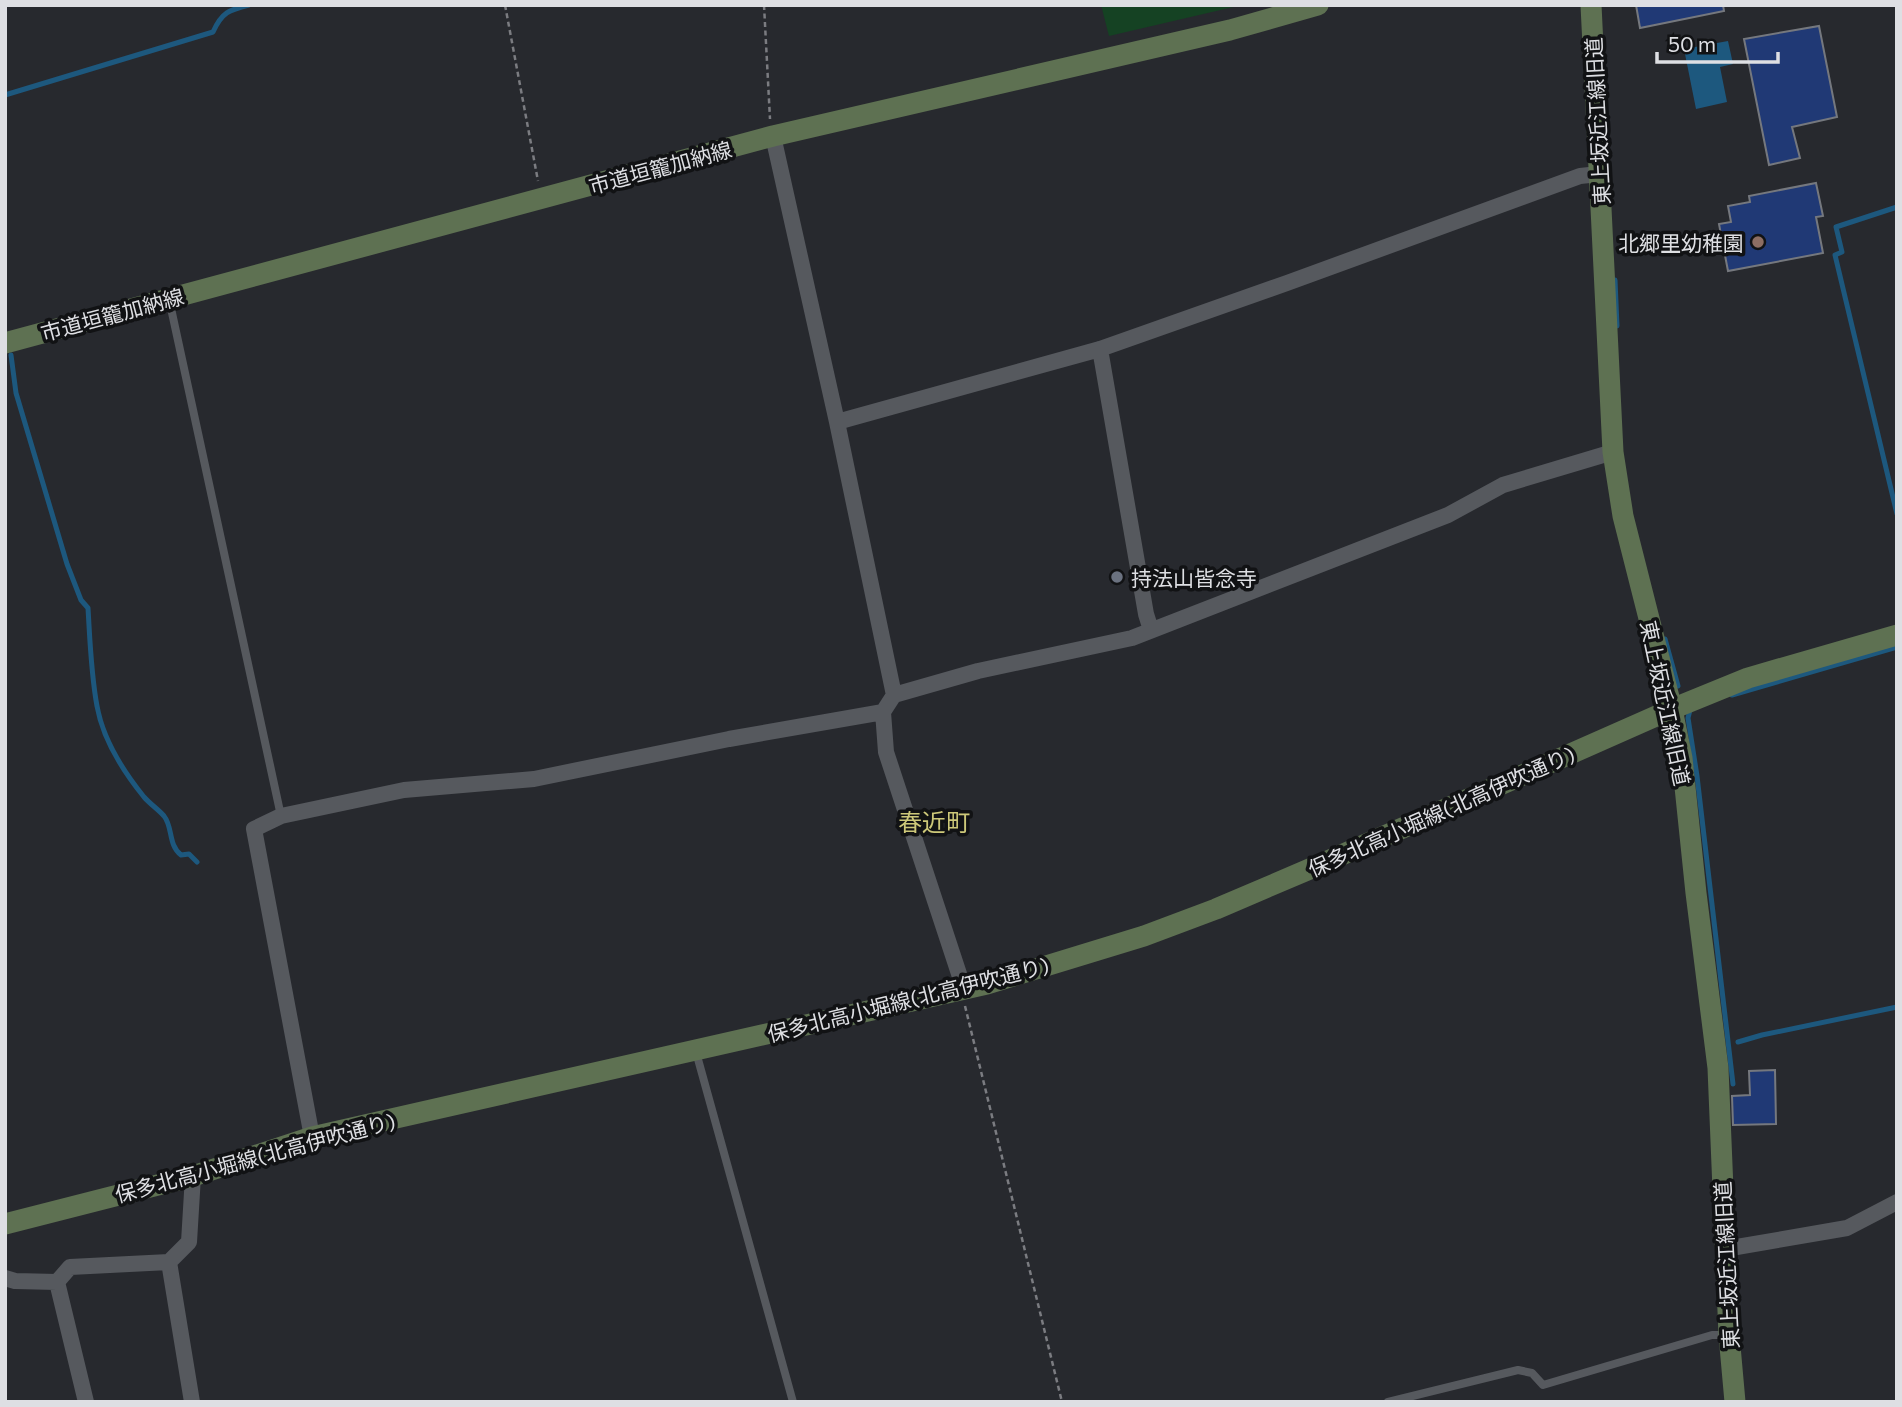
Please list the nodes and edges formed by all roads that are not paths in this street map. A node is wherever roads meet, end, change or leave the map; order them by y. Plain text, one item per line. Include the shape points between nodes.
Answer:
1 (1318, 5) edge
2 (1591, 5) edge
3 (773, 136) junction
4 (1600, 174) junction
5 (169, 299) junction
6 (5, 343) edge
7 (1100, 349) junction
8 (837, 422) junction
9 (1613, 452) junction
10 (1151, 630) junction
11 (1897, 635) edge
12 (894, 695) junction
13 (1672, 709) junction
14 (883, 712) junction
15 (281, 816) junction
16 (964, 989) junction
17 (695, 1049) junction
18 (312, 1137) junction
19 (192, 1176) junction
20 (1897, 1202) edge
21 (5, 1224) edge
22 (1725, 1248) junction
23 (169, 1262) junction
24 (5, 1278) edge
25 (57, 1282) junction
26 (1729, 1335) junction
27 (86, 1402) edge
28 (192, 1402) edge
29 (793, 1402) edge
30 (1388, 1402) edge
31 (1735, 1402) edge

1 - 3 street, 市道垣籠加納線 via 1230,30
2 - 4 street, 東上坂近江線旧道
3 - 5 street, 市道垣籠加納線
3 - 8 street
4 - 7 street via 1580,176
4 - 9 street, 東上坂近江線旧道
5 - 6 street, 市道垣籠加納線
5 - 15 lane
7 - 8 street
7 - 10 street
8 - 12 street
9 - 10 street via 1503,485 1448,515
9 - 13 street, 東上坂近江線旧道 via 1623,516
10 - 12 street
11 - 13 street, 保多北高小堀線(北高伊吹通り) via 1748,678
12 - 14 street
13 - 16 street, 保多北高小堀線(北高伊吹通り) via 1216,909 1144,936
13 - 22 street, 東上坂近江線旧道 via 1682,758 1718,1068
14 - 15 street via 545,777 404,790
14 - 16 street via 887,752
15 - 18 street via 254,829
16 - 17 street, 保多北高小堀線(北高伊吹通り)
17 - 18 street, 保多北高小堀線(北高伊吹通り)
17 - 29 lane
18 - 19 street, 保多北高小堀線(北高伊吹通り)
19 - 21 street, 保多北高小堀線(北高伊吹通り)
19 - 23 street via 189,1242
20 - 22 street via 1847,1228
22 - 26 street, 東上坂近江線旧道
23 - 25 street via 70,1267
23 - 28 street
24 - 25 street
25 - 27 street
26 - 30 lane via 1712,1335 1543,1385 1532,1373 1518,1370
26 - 31 street, 東上坂近江線旧道

